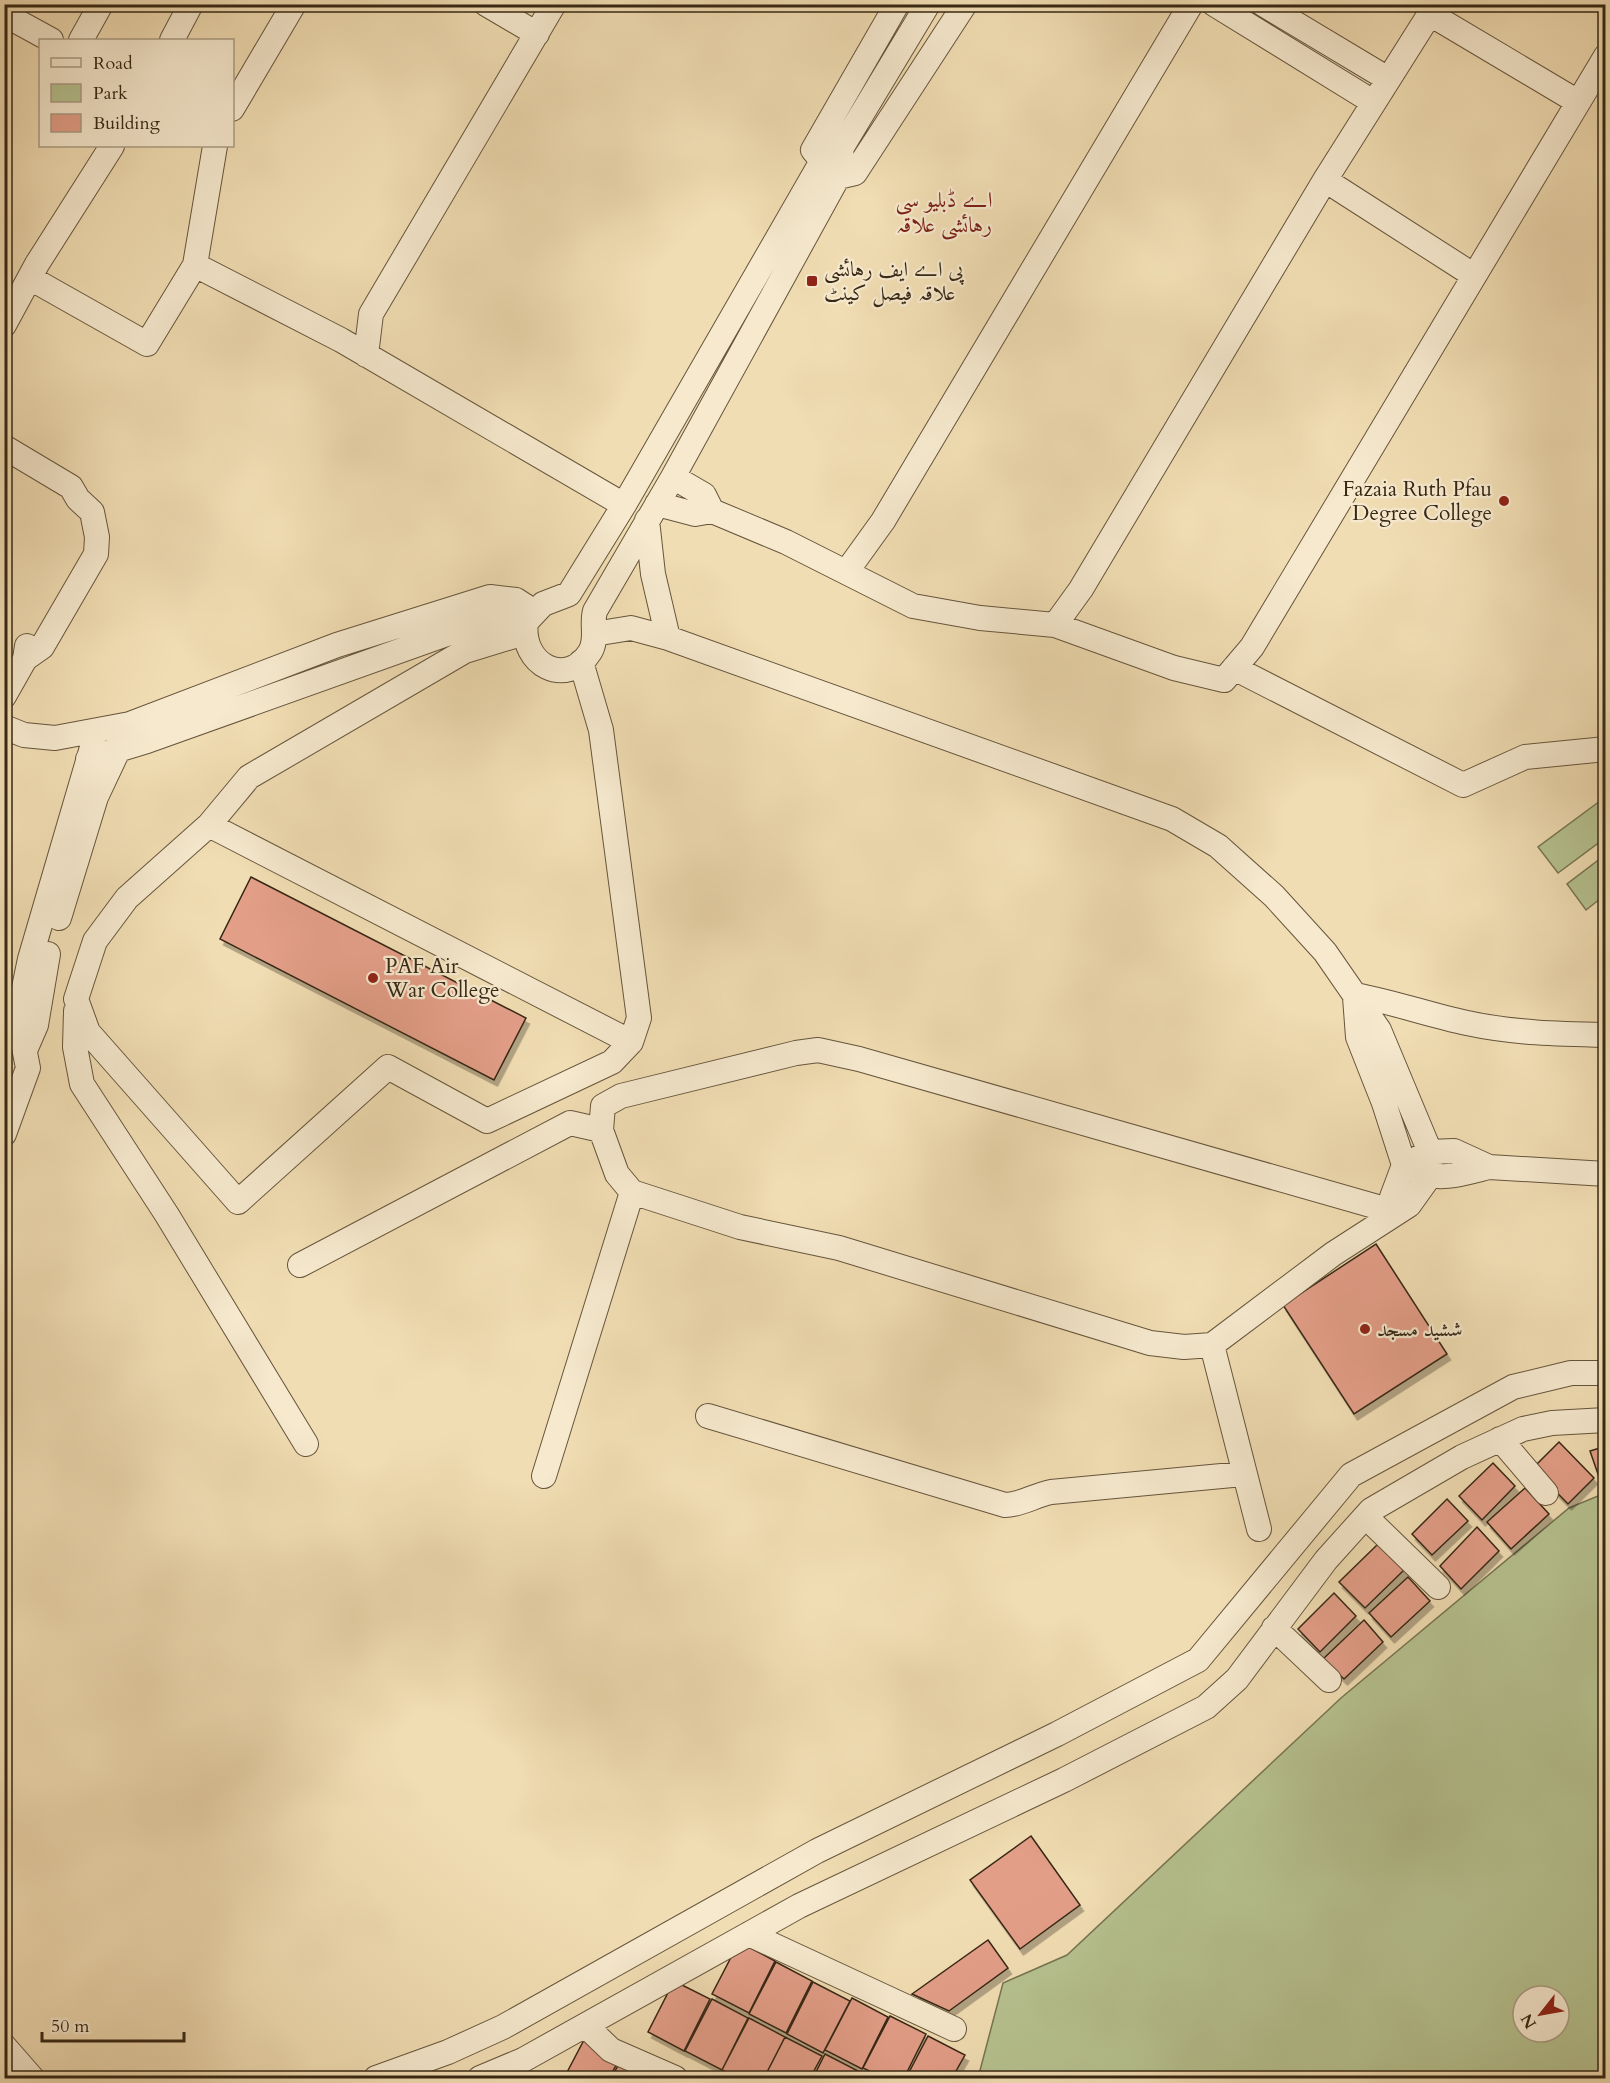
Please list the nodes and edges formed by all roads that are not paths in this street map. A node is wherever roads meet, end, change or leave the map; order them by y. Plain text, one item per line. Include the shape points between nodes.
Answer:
1 (101, 4) edge
2 (191, 4) edge
3 (294, 4) edge
4 (486, 4) edge
5 (554, 4) edge
6 (897, 4) edge
7 (928, 4) edge
8 (965, 4) edge
9 (1191, 4) edge
10 (1214, 4) edge
11 (1263, 4) edge
12 (1433, 9) edge
13 (10, 16) edge
14 (537, 34) junction
15 (49, 39) edge
16 (82, 39) edge
17 (173, 39) edge
18 (1605, 56) edge
19 (1388, 79) junction
20 (1373, 102) junction
21 (1578, 102) junction
22 (234, 106) edge
23 (111, 147) edge
24 (215, 147) edge
25 (830, 169) junction
26 (1325, 180) junction
27 (195, 265) junction
28 (1473, 275) junction
29 (30, 278) junction
30 (4, 325) edge
31 (366, 355) junction
32 (684, 399) junction
33 (709, 410) junction
34 (4, 447) edge
35 (4, 466) edge
36 (673, 477) junction
37 (78, 499) junction
38 (624, 505) junction
39 (652, 512) junction
40 (712, 512) junction
41 (847, 571) junction
42 (528, 622) junction
43 (1055, 626) junction
44 (594, 634) junction
45 (668, 638) junction
46 (581, 662) junction
47 (1234, 668) junction
48 (4, 696) edge
49 (130, 724) junction
50 (4, 727) edge
51 (98, 731) junction
52 (1605, 749) edge
53 (118, 751) junction
54 (88, 759) junction
55 (208, 825) junction
56 (1355, 995) junction
57 (76, 999) junction
58 (16, 1022) edge
59 (1605, 1035) edge
60 (631, 1042) junction
61 (602, 1130) junction
62 (4, 1134) edge
63 (1430, 1152) junction
64 (1404, 1165) junction
65 (1489, 1167) junction
66 (1605, 1174) edge
67 (1429, 1177) junction
68 (632, 1191) junction
69 (1395, 1212) junction
70 (300, 1265) dead end
71 (1212, 1345) junction
72 (1605, 1373) edge
73 (708, 1416) dead end
74 (1605, 1420) edge
75 (1500, 1439) junction
76 (306, 1444) dead end
77 (1243, 1474) junction
78 (544, 1476) dead end
79 (1546, 1493) dead end
80 (1366, 1516) junction
81 (1259, 1529) dead end
82 (1438, 1587) dead end
83 (1275, 1628) junction
84 (1329, 1680) dead end
85 (749, 1934) junction
86 (586, 2026) junction
87 (954, 2029) dead end
88 (4, 2046) edge
89 (524, 2069) edge
90 (489, 2077) edge
91 (32, 2079) edge
92 (376, 2079) edge
93 (675, 2079) edge

1 - 16 street
2 - 17 street
3 - 22 street
4 - 14 street
5 - 14 street
6 - 25 street via 813,150
7 - 25 street
8 - 25 street via 855,173
9 - 41 street via 884,521
10 - 20 street
11 - 19 street
12 - 19 street
12 - 21 street
13 - 15 street
14 - 31 street via 371,314
18 - 21 street
19 - 20 street
20 - 26 street
21 - 28 street
23 - 29 street
24 - 27 street
25 - 32 street
25 - 33 street
26 - 28 street
26 - 43 street via 1082,589
27 - 29 street via 147,344
27 - 31 street
28 - 47 street via 1251,647
29 - 30 street
31 - 38 street
32 - 33 street
32 - 38 street
33 - 36 street
34 - 37 street via 71,487
35 - 37 street via 57,498
36 - 39 street
36 - 40 street via 704,495
37 - 48 street via 92,512 97,537 84,545 28,641 25,659
38 - 42 street via 569,594 543,604
39 - 40 street
39 - 44 street via 595,611
39 - 45 street via 653,574
40 - 41 street
41 - 43 street via 913,606
42 - 46 street via 526,645 546,667 571,668
42 - 49 street via 516,600 490,597 337,645
42 - 53 street via 486,620
42 - 55 street via 465,651 249,777
43 - 47 street via 1174,668 1224,680
44 - 45 street via 632,628
44 - 46 street via 589,653
45 - 56 street via 1172,819 1218,846 1275,896 1326,952
46 - 60 street via 601,730 639,1018
47 - 52 street via 1463,785 1525,757
49 - 51 street
49 - 53 street
50 - 51 street via 24,735 56,738
51 - 54 street
53 - 54 street
53 - 58 street via 96,797 46,959
54 - 58 street via 30,959
55 - 57 street via 127,898 95,940
55 - 60 street
56 - 59 street via 1467,1023 1544,1034
56 - 63 street via 1379,1030
56 - 64 street via 1358,1037
57 - 60 street via 88,1032 238,1202 387,1067 487,1121 612,1062
57 - 76 street via 75,1047 82,1084
58 - 62 street via 26,1048 28,1068
61 - 68 street via 617,1174
61 - 69 street via 603,1106 621,1096 818,1050
61 - 70 street via 570,1123
63 - 64 street
63 - 65 street via 1454,1151
63 - 67 street
64 - 67 street
64 - 69 street via 1392,1197
65 - 66 street
65 - 67 street
67 - 69 street via 1409,1205
68 - 71 street via 740,1227 838,1248 1150,1343
68 - 78 street
69 - 71 street
71 - 77 street
72 - 92 street via 1571,1373 1513,1387 1351,1475 1198,1660 817,1851 504,2026
73 - 77 street via 1005,1505 1051,1492
74 - 75 street via 1552,1423
75 - 79 street
75 - 80 street via 1461,1457
77 - 81 street
80 - 82 street
80 - 83 street via 1326,1560
83 - 84 street
83 - 85 street via 1237,1679 1206,1707
85 - 86 street
85 - 87 street
86 - 89 street
86 - 93 street via 611,2050
88 - 91 street
89 - 90 street

